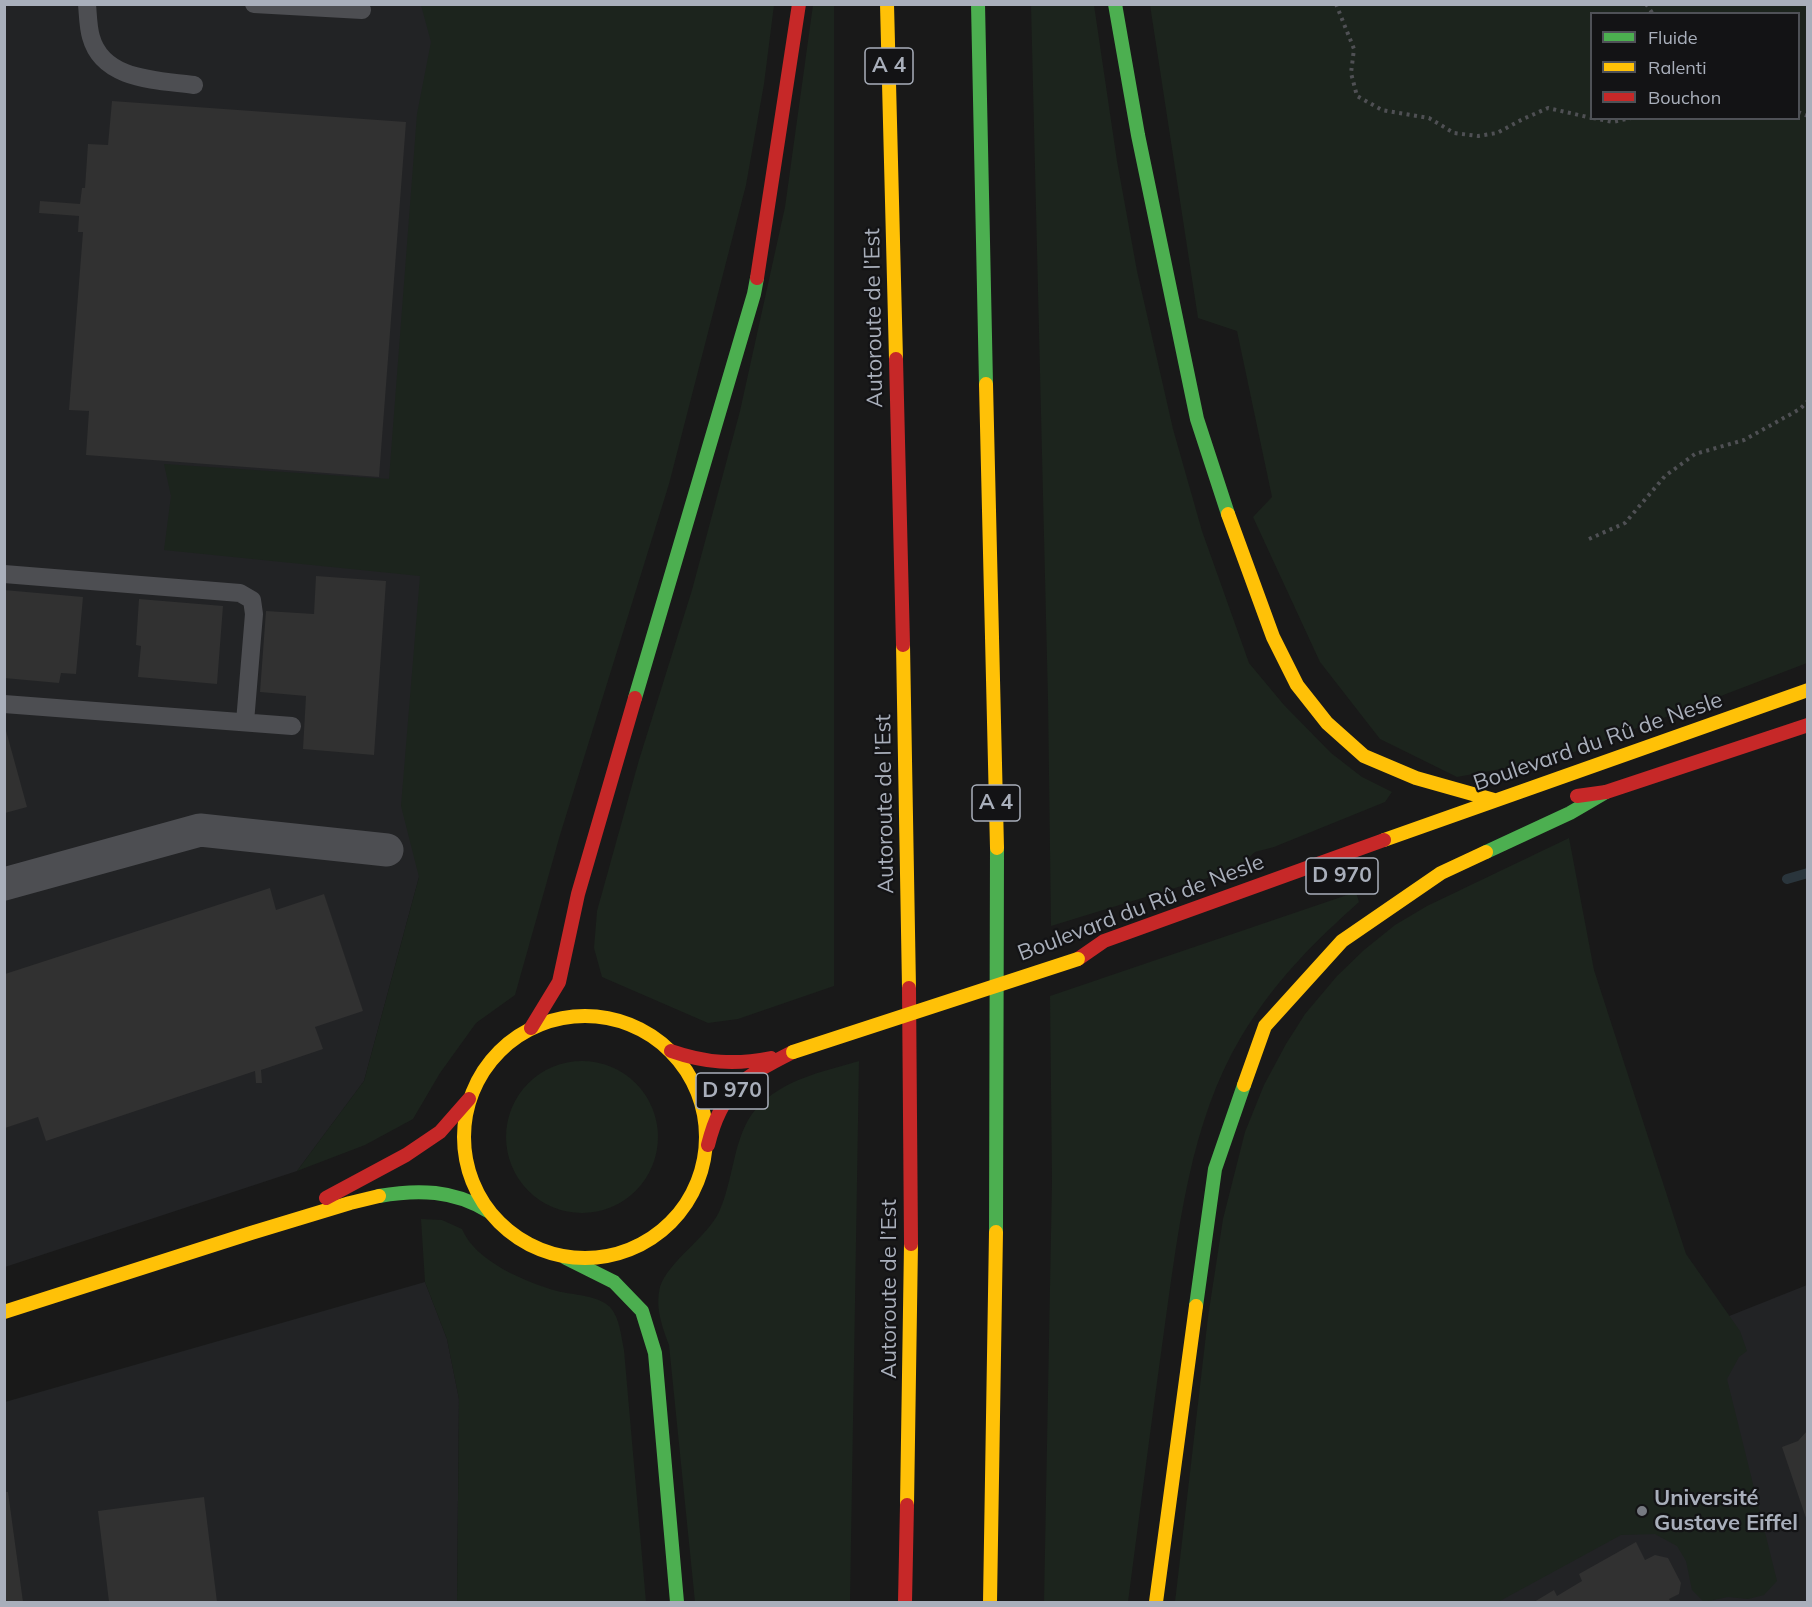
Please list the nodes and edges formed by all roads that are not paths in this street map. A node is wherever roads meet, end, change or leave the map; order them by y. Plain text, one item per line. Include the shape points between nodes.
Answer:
1 (87, 4) edge
2 (254, 4) edge
3 (799, 4) edge
4 (887, 4) edge
5 (978, 4) edge
6 (1115, 4) edge
7 (362, 10) dead end
8 (194, 85) dead end
9 (4, 574) edge
10 (1808, 690) edge
11 (4, 704) edge
12 (245, 722) junction
13 (1808, 725) edge
14 (292, 726) dead end
15 (1606, 792) junction
16 (1565, 798) dead end
17 (1494, 800) junction
18 (387, 850) dead end
19 (4, 884) edge
20 (1101, 957) dead end
21 (1078, 959) junction
22 (531, 1028) junction
23 (671, 1051) junction
24 (793, 1052) junction
25 (470, 1100) junction
26 (705, 1158) junction
27 (488, 1211) junction
28 (239, 1236) junction
29 (566, 1258) junction
30 (4, 1312) edge
31 (677, 1602) edge
32 (905, 1602) edge
33 (990, 1602) edge
34 (1156, 1602) edge

1 - 8 lane via 91,39 108,64 133,76
2 - 7 lane
3 - 22 main road via 754,294 578,894 559,982
4 - 32 main road, Autoroute de l’Est / A 4 via 909,919 911,1325
5 - 33 main road, A 4 via 998,907
6 - 17 main road via 1197,419 1273,637 1297,685 1327,723 1364,756 1416,778
9 - 12 lane via 240,593 252,600
10 - 17 main road, Boulevard du Rû de Nesle / D 970
11 - 12 lane
12 - 14 lane
13 - 15 main road
15 - 16 main road
15 - 34 main road via 1442,873 1360,928 1342,941 1265,1026 1215,1170
17 - 21 main road, Boulevard du Rû de Nesle / D 970 via 1104,940
18 - 19 street via 200,830
20 - 21 main road, D 970
21 - 24 main road, Boulevard du Rû de Nesle / D 970, bridge
22 - 23 main road, Boulevard du Rû de Nesle via 560,1018 590,1015 619,1020 647,1032
22 - 25 main road, Boulevard du Rû de Nesle via 504,1046 484,1070
23 - 24 main road, Boulevard du Rû de Nesle / D 970 via 721,1065
23 - 26 main road, Boulevard du Rû de Nesle via 694,1082 705,1119
24 - 26 main road, Boulevard du Rû de Nesle / D 970 via 757,1071 730,1093 713,1124
25 - 27 main road, Boulevard du Rû de Nesle via 464,1138 470,1176
25 - 28 main road, Boulevard du Rû de Nesle via 440,1132 405,1155 329,1196
26 - 29 main road, Boulevard du Rû de Nesle via 693,1194 670,1224 640,1246 604,1258
27 - 28 main road, Boulevard du Rû de Nesle via 470,1199 447,1193 413,1192 367,1200
27 - 29 main road, Boulevard du Rû de Nesle via 510,1233 537,1249
28 - 30 main road, Boulevard du Rû de Nesle
29 - 31 main road via 614,1282 642,1311 655,1353

